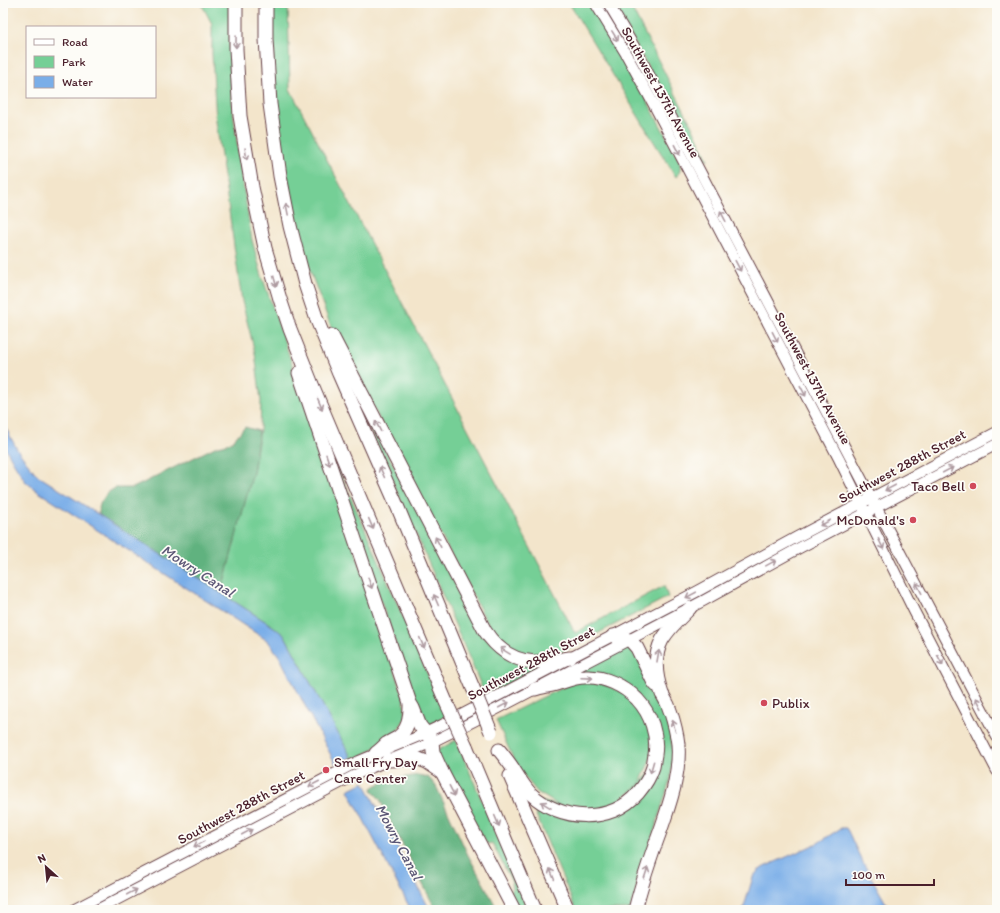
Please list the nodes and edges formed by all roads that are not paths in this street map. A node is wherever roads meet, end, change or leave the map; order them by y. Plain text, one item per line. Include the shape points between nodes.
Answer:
1 (236, 3) edge
2 (266, 3) edge
3 (595, 3) edge
4 (608, 3) edge
5 (295, 247) junction
6 (290, 329) junction
7 (822, 418) junction
8 (997, 432) edge
9 (997, 444) edge
10 (871, 498) junction
11 (863, 508) junction
12 (876, 508) junction
13 (690, 608) junction
14 (613, 636) junction
15 (630, 640) junction
16 (570, 658) junction
17 (535, 689) junction
18 (662, 694) junction
19 (410, 702) junction
20 (977, 733) junction
21 (429, 737) junction
22 (997, 737) edge
23 (499, 750) junction
24 (376, 753) junction
25 (388, 760) junction
26 (997, 760) edge
27 (997, 771) edge
28 (442, 772) junction
29 (74, 910) edge
30 (97, 910) edge
31 (514, 910) edge
32 (535, 910) edge
33 (568, 910) edge
34 (635, 910) edge

1 -> 6 highway via 240,116 248,166 265,248
5 -> 2 highway via 280,176 270,104
3 -> 7 main road, Southwest 137th Avenue via 654,105
7 -> 4 main road, Southwest 137th Avenue via 778,320 635,48
16 -> 5 highway via 534,662 525,660 514,657 490,640 328,329 306,268
23 -> 5 highway, bridge via 317,320
6 -> 19 highway via 295,360
6 -> 32 highway, bridge
7 - 10 main road, Southwest 137th Avenue
7 - 11 main road, Southwest 137th Avenue
8 -> 10 main road, Southwest 288th Street
12 -> 9 main road, Southwest 288th Street
10 - 11 main road, Southwest 288th Street
10 - 12 main road, Southwest 137th Avenue
11 - 12 main road, Southwest 288th Street
13 -> 11 main road, Southwest 288th Street via 798,548
11 -> 14 main road, Southwest 288th Street
11 -> 20 main road, Southwest 137th Avenue
22 -> 12 main road, Southwest 137th Avenue
13 - 15 main road, Southwest 288th Street
18 -> 13 highway via 656,666 658,652 662,640
14 - 15 highway
14 - 16 main road, Southwest 288th Street
15 - 17 main road, Southwest 288th Street
15 - 18 highway
16 - 21 main road, Southwest 288th Street
21 -> 17 main road, Southwest 288th Street
17 -> 23 highway via 586,677 607,680 624,688 633,696 652,722 656,741 653,768 643,787 636,796 616,810 606,813 581,816 557,811 531,794
34 -> 18 highway via 675,782 677,737 668,705
19 - 21 highway via 420,726
19 - 24 highway via 408,725 401,735
20 - 26 main road via 986,739
20 - 27 main road, Southwest 137th Avenue
21 - 24 main road, Southwest 288th Street
21 - 25 main road, Southwest 288th Street
21 - 28 highway
33 -> 23 highway
24 -> 29 main road, Southwest 288th Street
25 - 28 highway via 419,759
30 -> 25 main road, Southwest 288th Street
28 -> 31 highway

